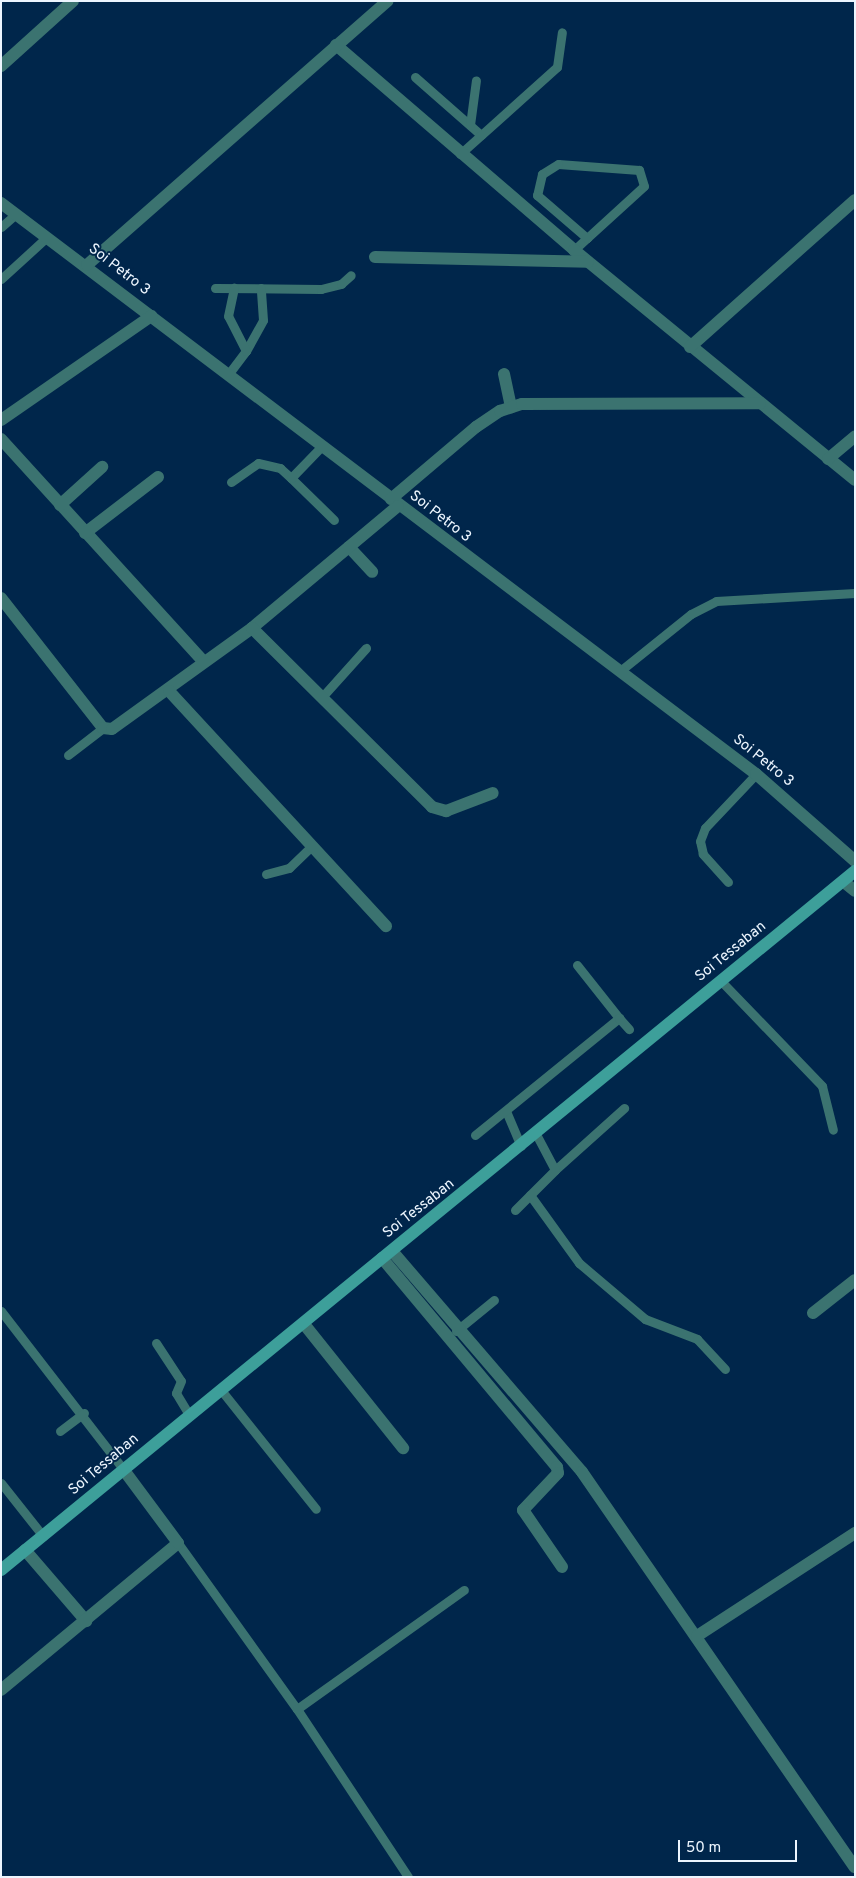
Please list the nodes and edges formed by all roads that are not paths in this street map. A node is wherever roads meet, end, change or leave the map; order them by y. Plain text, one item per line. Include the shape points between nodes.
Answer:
1 (74, 1) edge
2 (387, 1) edge
3 (562, 32) dead end
4 (336, 45) junction
5 (1, 66) edge
6 (415, 77) dead end
7 (476, 80) dead end
8 (470, 125) junction
9 (482, 135) junction
10 (460, 154) junction
11 (855, 200) edge
12 (1, 203) edge
13 (16, 215) junction
14 (1, 227) edge
15 (47, 237) junction
16 (587, 238) junction
17 (574, 250) junction
18 (375, 256) dead end
19 (588, 262) junction
20 (87, 265) junction
21 (351, 275) dead end
22 (1, 279) edge
23 (215, 288) dead end
24 (234, 288) junction
25 (261, 288) junction
26 (151, 316) junction
27 (690, 346) junction
28 (246, 351) junction
29 (230, 372) junction
30 (504, 374) dead end
31 (760, 403) junction
32 (512, 407) junction
33 (1, 420) edge
34 (855, 436) edge
35 (1, 438) edge
36 (322, 446) junction
37 (828, 458) junction
38 (102, 467) dead end
39 (158, 477) dead end
40 (291, 478) junction
41 (855, 480) edge
42 (231, 482) dead end
43 (394, 503) junction
44 (60, 505) junction
45 (334, 520) dead end
46 (85, 533) junction
47 (349, 547) junction
48 (372, 572) dead end
49 (855, 593) edge
50 (1, 598) edge
51 (252, 628) junction
52 (366, 648) dead end
53 (204, 661) junction
54 (620, 671) junction
55 (169, 691) junction
56 (322, 697) junction
57 (103, 728) junction
58 (68, 755) dead end
59 (756, 774) junction
60 (493, 793) dead end
61 (312, 846) junction
62 (855, 861) edge
63 (855, 872) edge
64 (266, 874) dead end
65 (728, 882) dead end
66 (844, 882) junction
67 (855, 891) edge
68 (386, 926) dead end
69 (577, 965) dead end
70 (721, 981) junction
71 (619, 1018) junction
72 (629, 1028) dead end
73 (624, 1108) dead end
74 (506, 1111) junction
75 (832, 1130) dead end
76 (475, 1134) dead end
77 (536, 1134) junction
78 (522, 1146) junction
79 (555, 1170) junction
80 (530, 1195) junction
81 (515, 1210) dead end
82 (387, 1255) junction
83 (855, 1280) edge
84 (494, 1300) dead end
85 (1, 1311) edge
86 (812, 1313) dead end
87 (304, 1324) junction
88 (456, 1331) junction
89 (156, 1343) dead end
90 (725, 1369) dead end
91 (221, 1390) junction
92 (84, 1413) junction
93 (189, 1416) junction
94 (60, 1431) dead end
95 (404, 1448) dead end
96 (123, 1469) junction
97 (1, 1483) edge
98 (316, 1509) dead end
99 (855, 1533) edge
100 (43, 1536) junction
101 (178, 1543) junction
102 (26, 1550) junction
103 (562, 1567) dead end
104 (1, 1570) edge
105 (464, 1590) dead end
106 (86, 1621) junction
107 (697, 1636) junction
108 (1, 1690) edge
109 (297, 1709) junction
110 (855, 1867) edge
111 (408, 1877) edge

1 - 5 street
2 - 4 street
3 - 9 lane via 557,67
4 - 10 street
4 - 20 street
6 - 8 lane
7 - 8 lane
8 - 9 lane
9 - 10 lane
10 - 17 street
11 - 27 street
12 - 13 street, Soi Petro 3
13 - 14 lane
13 - 15 street, Soi Petro 3
15 - 20 street, Soi Petro 3
15 - 22 lane
16 - 16 lane via 540,200 536,190 542,174 558,164 639,170 644,186
16 - 17 lane
17 - 19 street
18 - 19 street
19 - 27 street
20 - 26 street, Soi Petro 3
21 - 25 lane via 341,284 321,289
23 - 24 lane
24 - 25 lane
24 - 28 lane via 228,316
25 - 28 lane via 264,320
26 - 29 street, Soi Petro 3
26 - 33 street
27 - 31 street
28 - 29 lane
29 - 36 street, Soi Petro 3
30 - 32 street
31 - 32 street
31 - 37 street
32 - 43 street via 476,427
34 - 37 street
35 - 44 street
36 - 40 lane
36 - 43 street, Soi Petro 3
37 - 41 street
38 - 44 street
39 - 46 street
40 - 42 lane via 280,468 258,463
40 - 45 lane
43 - 47 street
43 - 54 street, Soi Petro 3
44 - 46 street
46 - 53 street
47 - 48 street
47 - 51 street
49 - 54 lane via 716,601 691,614
50 - 57 street
51 - 53 street
51 - 56 street
52 - 56 lane
53 - 55 street
54 - 59 street, Soi Petro 3
55 - 57 street via 112,729
55 - 61 street
56 - 60 street via 432,807 446,811
57 - 58 lane
59 - 62 street, Soi Petro 3
59 - 65 lane via 705,828 700,841 703,854
61 - 64 lane via 289,868
61 - 68 street
63 - 66 street, Soi Tessaban
66 - 67 street
66 - 70 street, Soi Tessaban
69 - 71 lane
70 - 75 lane via 822,1086
70 - 77 street, Soi Tessaban
71 - 72 lane
71 - 74 lane
73 - 79 lane
74 - 76 lane
74 - 78 lane
77 - 78 street, Soi Tessaban
77 - 79 lane
78 - 82 street, Soi Tessaban
79 - 80 lane
80 - 81 lane
80 - 90 lane via 579,1263 644,1319 697,1339
82 - 87 street, Soi Tessaban
82 - 88 street
82 - 103 street via 557,1467 558,1473 523,1510
83 - 86 street
84 - 88 lane
85 - 92 lane
87 - 91 street, Soi Tessaban
87 - 95 street
88 - 107 street via 582,1472
89 - 93 lane via 181,1380 176,1393
91 - 93 street, Soi Tessaban
91 - 98 lane
92 - 94 lane
92 - 96 lane
93 - 96 street, Soi Tessaban
96 - 100 street, Soi Tessaban
96 - 101 street
97 - 100 lane
99 - 107 street
100 - 102 street, Soi Tessaban
101 - 106 street
101 - 109 lane
102 - 104 street, Soi Tessaban
102 - 106 street
105 - 109 lane
106 - 108 street
107 - 110 street
109 - 111 lane

